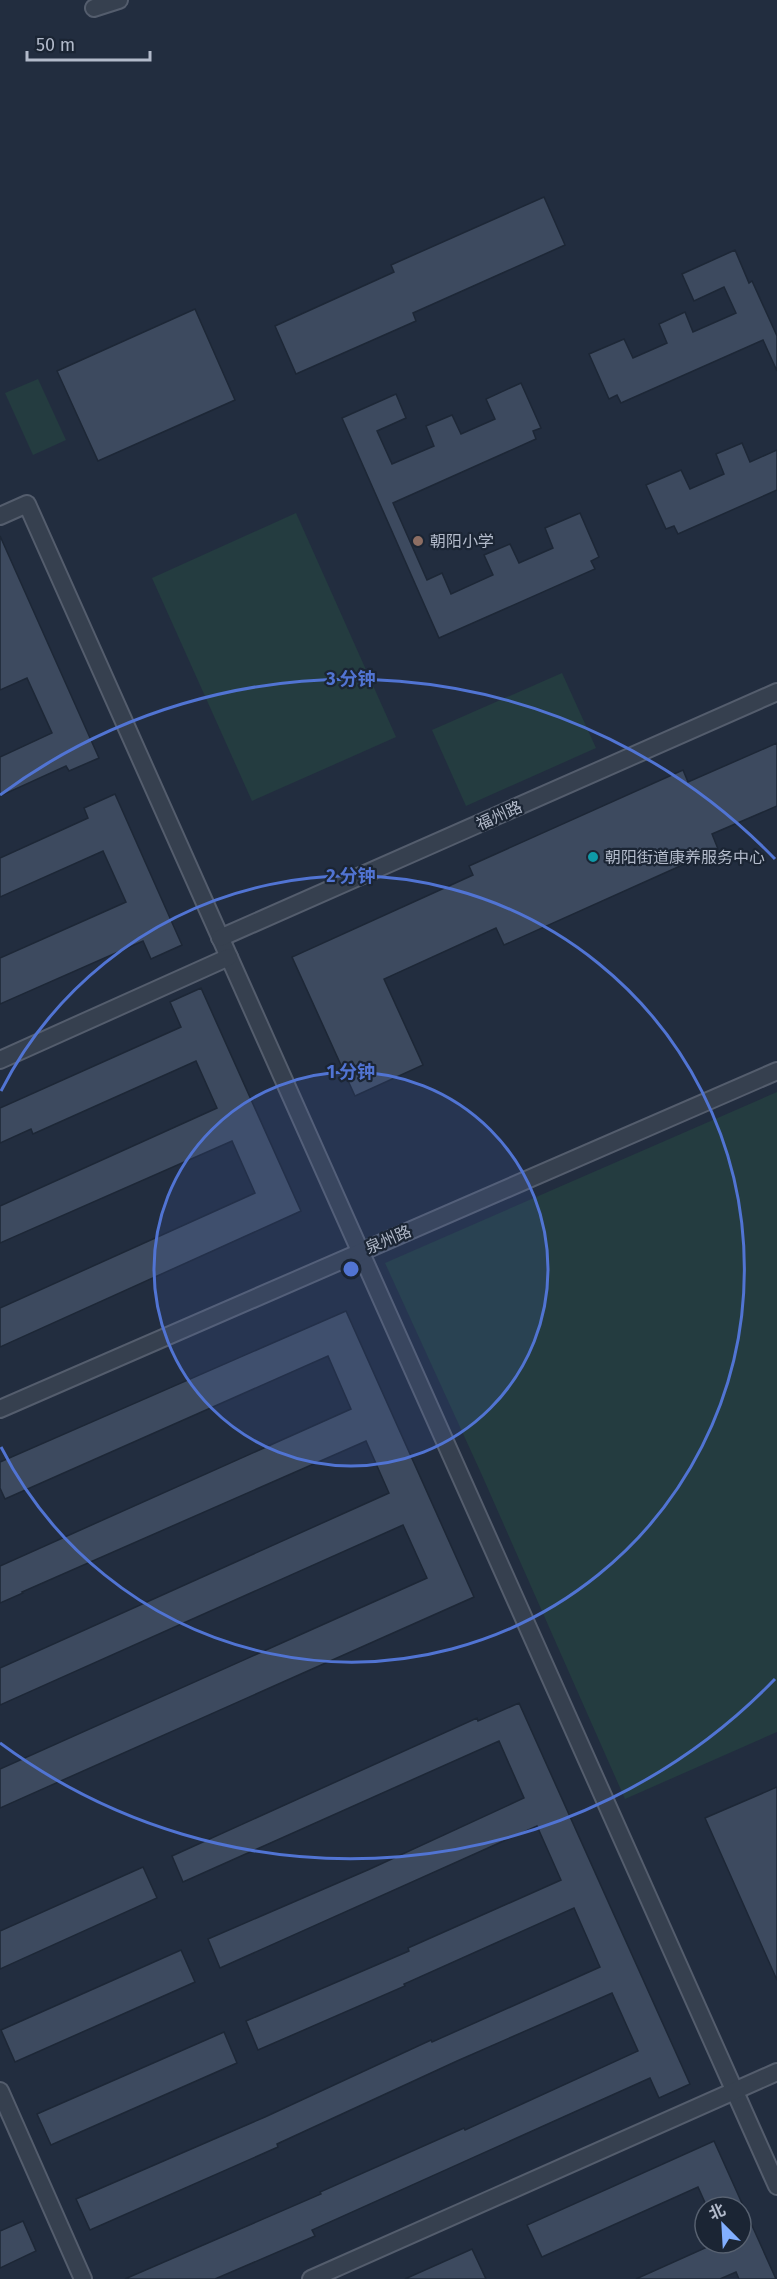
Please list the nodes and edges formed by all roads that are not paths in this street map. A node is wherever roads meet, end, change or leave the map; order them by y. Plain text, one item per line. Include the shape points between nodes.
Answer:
1 (119, 0) edge
2 (94, 8) dead end
3 (0, 516) edge
4 (777, 692) edge
5 (220, 938) junction
6 (229, 957) junction
7 (0, 1060) edge
8 (777, 1071) edge
9 (360, 1251) junction
10 (0, 1409) edge
11 (777, 2072) edge
12 (0, 2091) edge
13 (735, 2091) junction
14 (777, 2186) edge
15 (83, 2279) edge
16 (311, 2279) edge

1 - 2 street
3 - 5 street via 27,504
4 - 5 street, 福州路
5 - 6 street
6 - 7 street
6 - 9 street
8 - 9 street, 泉州路
9 - 10 street, 泉州路
9 - 13 street
11 - 13 street
12 - 15 street
13 - 14 street
13 - 16 street

